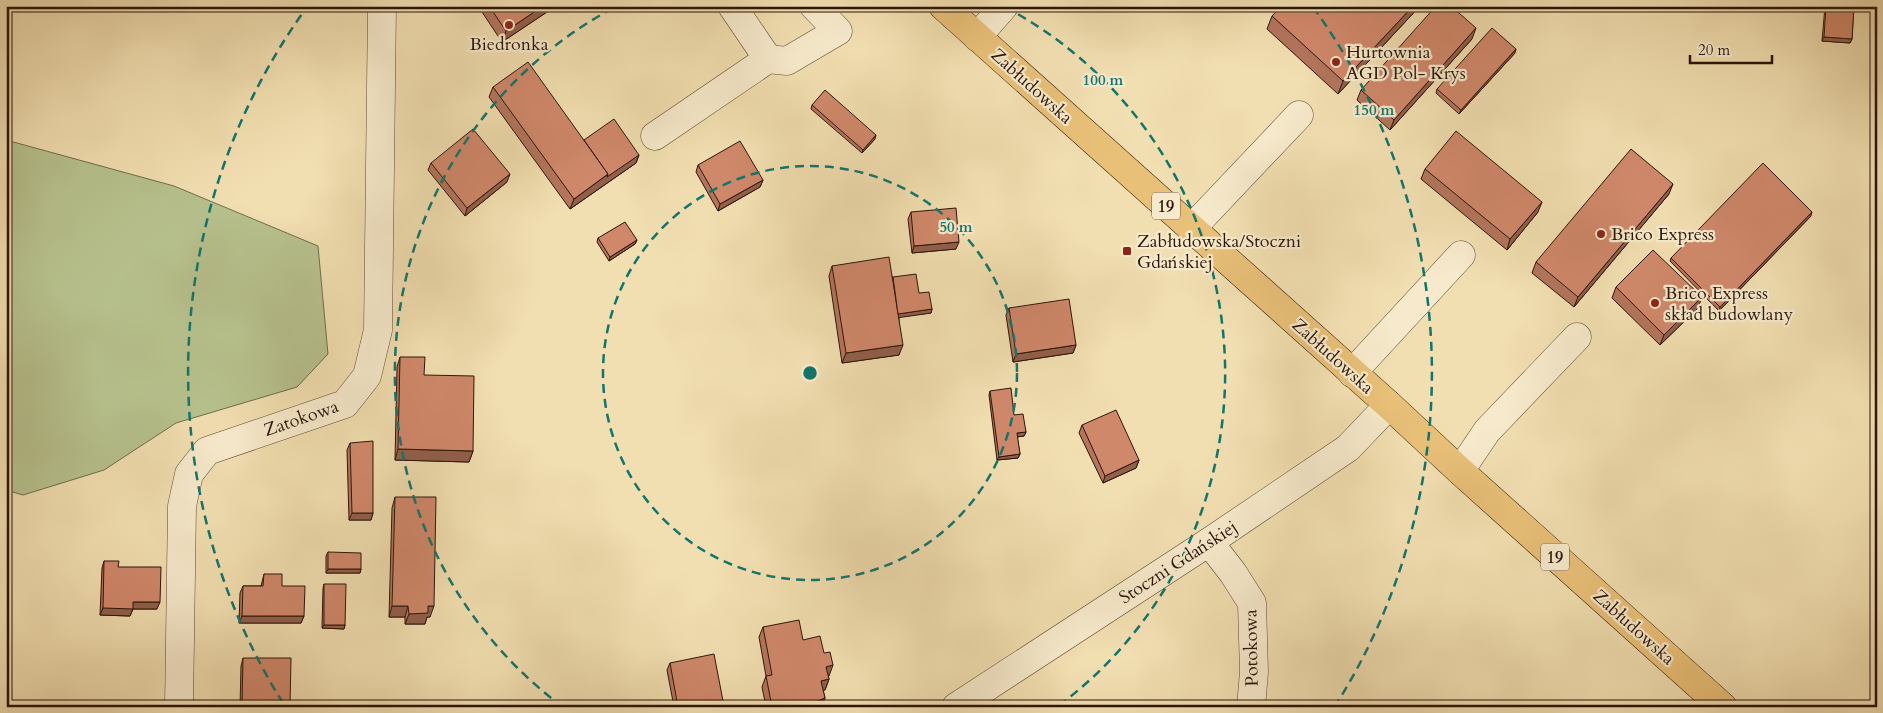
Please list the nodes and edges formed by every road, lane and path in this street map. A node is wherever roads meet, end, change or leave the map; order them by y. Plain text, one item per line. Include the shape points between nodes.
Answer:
1 (382, 6) edge
2 (732, 6) edge
3 (943, 6) edge
4 (1004, 6) edge
5 (830, 12) edge
6 (977, 37) junction
7 (768, 59) junction
8 (1299, 115) dead end
9 (655, 136) dead end
10 (1191, 229) junction
11 (1461, 255) dead end
12 (1577, 337) dead end
13 (1352, 373) junction
14 (1389, 406) junction
15 (1460, 472) junction
16 (1209, 542) junction
17 (179, 707) edge
18 (956, 707) edge
19 (1251, 707) edge
20 (1723, 707) edge

1 - 17 street, Zatokowa via 378,330 367,376 345,404 207,451 189,474 182,506
2 - 7 street
3 - 6 highway, Zabłudowska / 19
4 - 6 street
5 - 7 street via 838,31 787,61
6 - 10 highway, Zabłudowska / 19
7 - 9 street
8 - 10 street
10 - 13 highway, Zabłudowska / 19
11 - 13 street
12 - 15 street via 1487,431
13 - 14 highway, Zabłudowska / 19
14 - 15 highway, Zabłudowska / 19
14 - 16 street, Stoczni Gdańskiej via 1348,448
15 - 20 highway, Zabłudowska / 19
16 - 18 street, Stoczni Gdańskiej
16 - 19 street, Potokowa via 1252,602 1254,672

